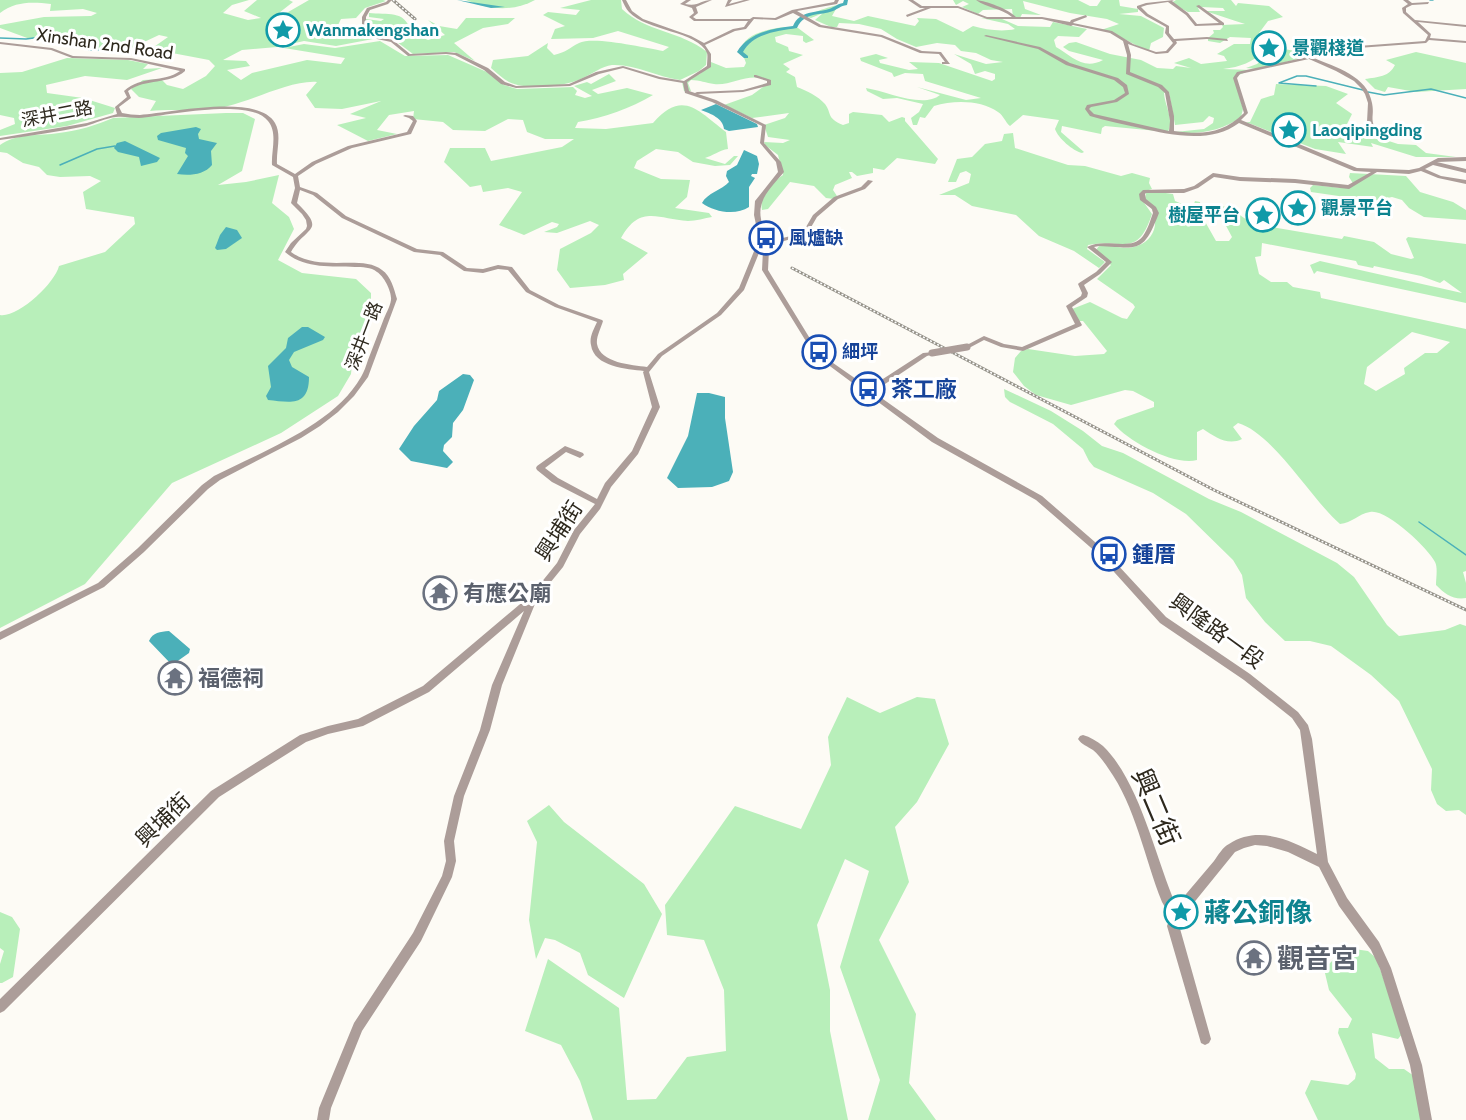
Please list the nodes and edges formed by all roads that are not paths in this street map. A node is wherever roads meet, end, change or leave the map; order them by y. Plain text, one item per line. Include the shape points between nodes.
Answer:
1 (390, 0) edge
2 (624, 0) edge
3 (688, 0) edge
4 (710, 0) edge
5 (730, 0) edge
6 (748, 0) edge
7 (837, 0) edge
8 (910, 0) edge
9 (978, 0) edge
10 (1171, 1) edge
11 (1409, 2) edge
12 (1428, 3) dead end
13 (935, 6) junction
14 (1198, 6) dead end
15 (694, 7) junction
16 (794, 11) junction
17 (907, 16) dead end
18 (1086, 16) dead end
19 (1015, 18) junction
20 (750, 20) junction
21 (1415, 21) junction
22 (1071, 25) junction
23 (1466, 26) edge
24 (986, 36) dead end
25 (1430, 39) junction
26 (1173, 40) junction
27 (1227, 40) dead end
28 (1125, 41) junction
29 (1466, 42) edge
30 (0, 43) edge
31 (703, 45) junction
32 (1310, 58) junction
33 (944, 63) dead end
34 (756, 76) dead end
35 (685, 82) junction
36 (687, 92) junction
37 (120, 115) junction
38 (405, 116) dead end
39 (1239, 121) junction
40 (1171, 133) junction
41 (1377, 134) dead end
42 (0, 139) edge
43 (1466, 159) edge
44 (1432, 163) junction
45 (1421, 169) junction
46 (1466, 171) edge
47 (1375, 172) junction
48 (295, 176) junction
49 (870, 182) dead end
50 (1466, 182) edge
51 (298, 188) junction
52 (762, 248) junction
53 (648, 369) junction
54 (868, 392) junction
55 (580, 455) dead end
56 (598, 503) junction
57 (535, 596) junction
58 (0, 636) edge
59 (1083, 739) dead end
60 (1323, 863) junction
61 (1185, 904) junction
62 (1170, 905) junction
63 (1175, 919) junction
64 (0, 1007) edge
65 (1205, 1039) dead end
66 (323, 1120) edge
67 (1426, 1120) edge

1 - 35 street via 368,9 364,17 364,25 381,28 378,38 392,41 409,55 456,54 510,86 570,85 622,67
2 - 31 street via 629,12 643,22
3 - 15 street via 682,4
4 - 15 street
5 - 6 street via 725,5
7 - 16 street
8 - 13 street via 921,7
9 - 19 street via 1002,8
10 - 14 street via 1196,25 1223,24
10 - 26 street via 1145,2 1138,7 1168,26 1167,33
11 - 12 street
11 - 21 street via 1404,12
13 - 17 street
13 - 19 street via 958,7 987,18
15 - 20 street via 696,13 691,17 695,20
16 - 20 street via 776,19
16 - 33 street via 820,26 882,36 921,52 940,53 948,63
18 - 22 street
19 - 22 street via 1042,18
20 - 31 street via 745,28
21 - 23 street
21 - 25 street
22 - 28 street via 1115,33
24 - 40 street via 1040,48 1068,64 1116,79 1125,86 1127,94 1115,101 1089,106 1089,112
25 - 29 street
25 - 32 street via 1422,44 1358,47
26 - 27 street
26 - 28 street via 1175,43 1167,52 1160,53
28 - 40 street via 1128,72 1167,93 1174,119
30 - 37 street, Xinshan 2nd Road via 52,49 72,57 125,58 183,70 177,75 131,86 126,91 129,97 117,107
31 - 35 street via 711,55 709,67
32 - 39 street via 1235,75 1246,113
32 - 41 street via 1362,87 1370,104 1369,121
34 - 36 street via 770,84 743,91
35 - 36 street
36 - 52 street via 764,125 762,143 781,172 758,201
37 - 42 street, 深井二路
37 - 48 street via 227,109 262,113 276,131 275,165
38 - 48 street via 414,121 409,134 350,147
39 - 40 street via 1208,133
39 - 47 street via 1348,168
43 - 44 street
44 - 45 street
44 - 46 street
45 - 47 street
45 - 50 street
47 - 54 street, bridge via 1349,187 1213,175 1184,191 1144,191 1143,200 1156,213 1139,244 1090,247 1109,262 1081,284 1084,297 1069,306 1079,326 1028,348 1012,349 984,338 966,347 925,354
48 - 51 street, 深井一路
49 - 52 street via 836,198 800,235
51 - 53 street via 315,194 344,217 416,251 441,253 466,270 510,268 524,288 557,306 600,321 595,348 613,364
51 - 58 street, 深井一路 via 294,202 310,222 309,230 289,248 290,255 307,262 379,270 392,288 394,299 359,388 304,432 205,487 101,585
52 - 53 street via 736,297 709,322 660,355
52 - 54 street, 興隆路一段 via 765,270 815,351
53 - 56 street, 興埔街 via 646,378 656,407 640,445
54 - 60 street, 興隆路一段 via 935,440 1039,498 1100,551 1163,620 1295,715 1305,728
55 - 56 street via 565,449 540,468
56 - 57 street, 興埔街
57 - 64 street, 興埔街 via 426,689 360,723 303,738 215,794
57 - 66 street via 497,685 459,796 449,841 451,861 447,877 417,937 358,1027
59 - 62 street, 興二街 via 1091,742 1111,764 1131,796
60 - 61 street via 1276,841 1240,843 1230,848
60 - 67 street, 興隆路一段 via 1342,902 1375,945 1385,968 1416,1065
61 - 62 street
61 - 63 street via 1188,916
62 - 63 street
63 - 65 street via 1173,926

